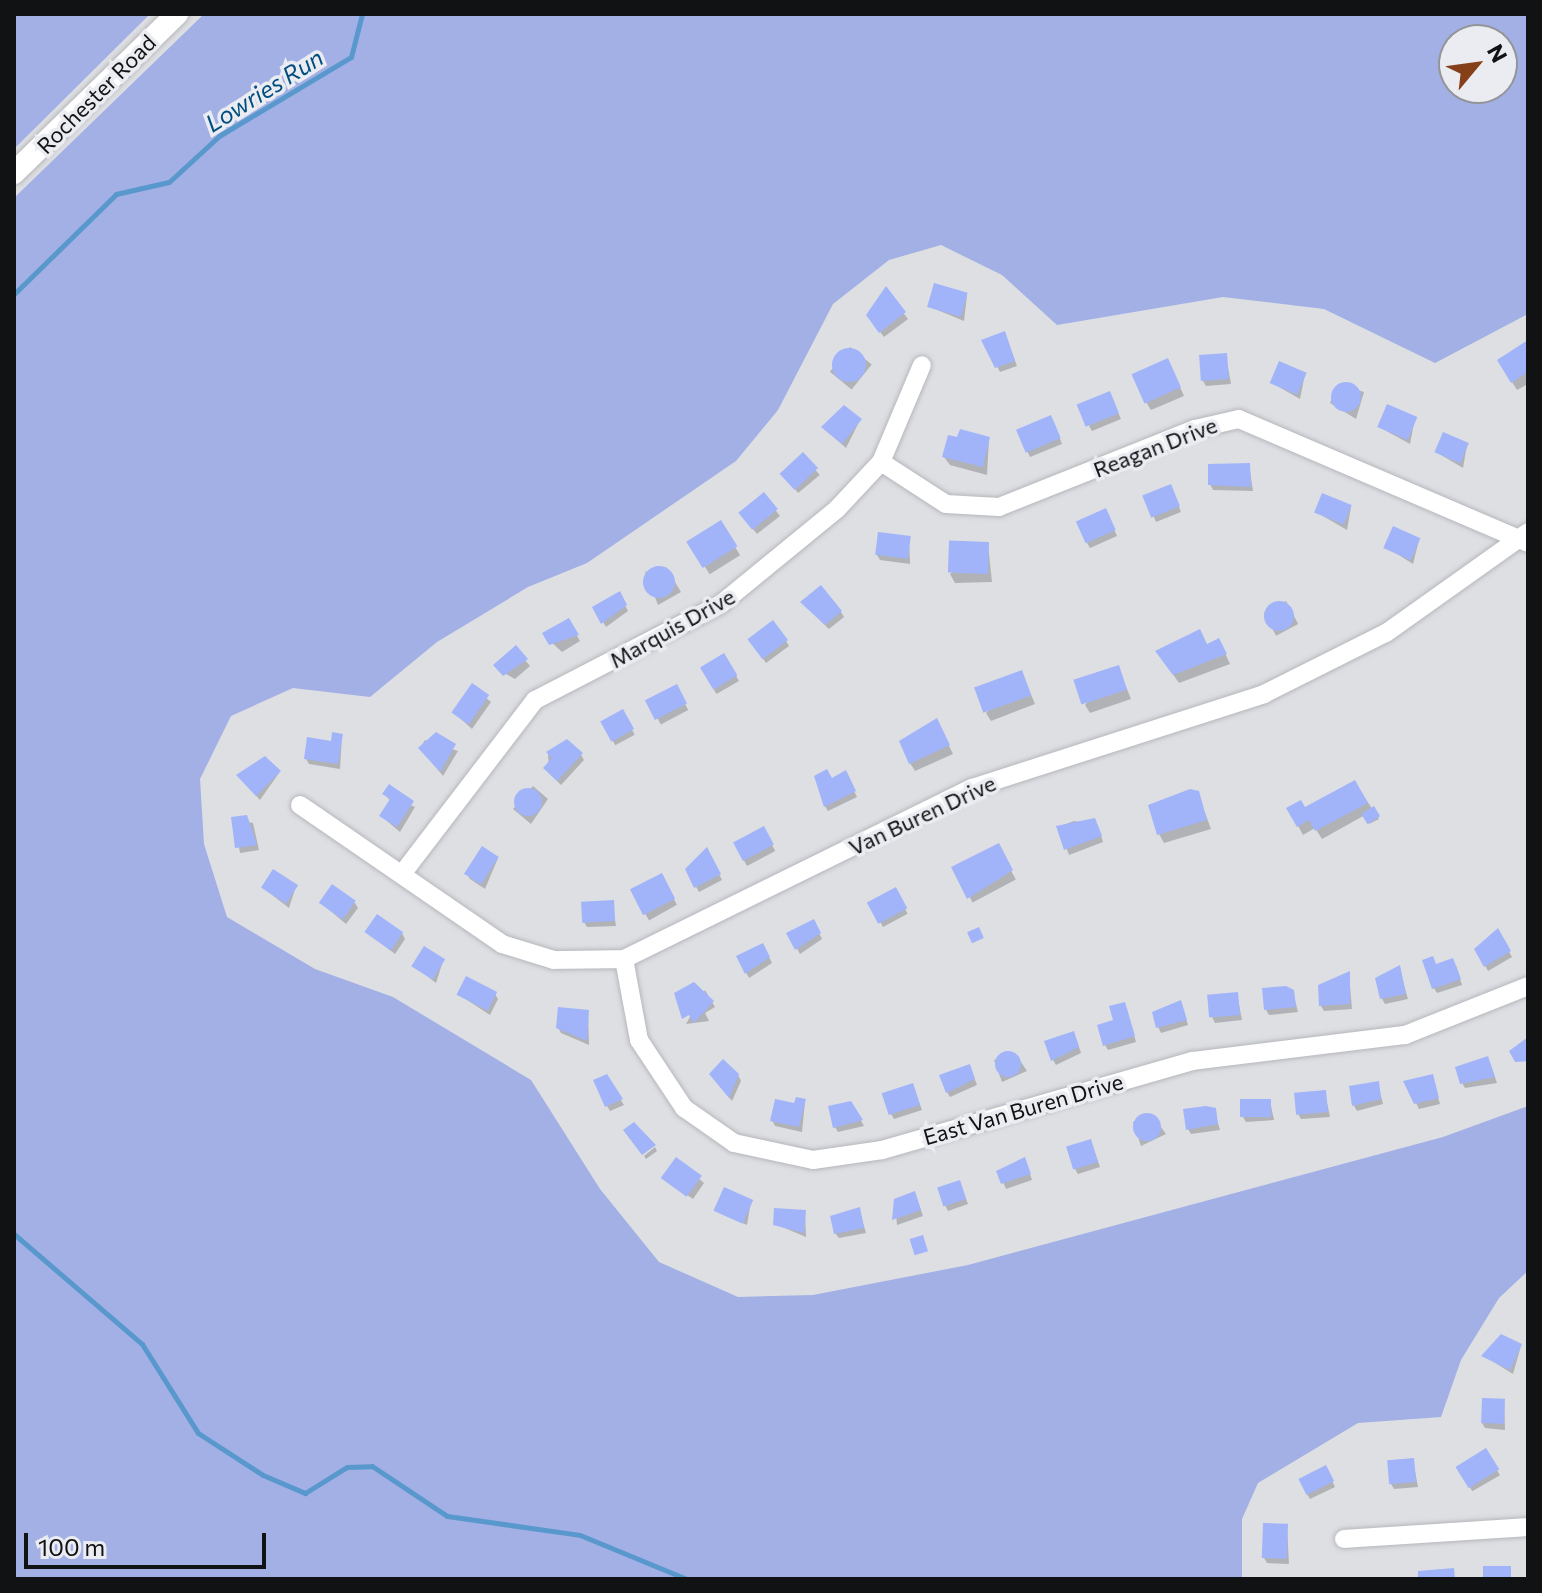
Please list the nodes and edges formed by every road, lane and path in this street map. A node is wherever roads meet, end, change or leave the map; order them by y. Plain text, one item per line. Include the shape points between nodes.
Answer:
1 (177, 14) edge
2 (14, 173) edge
3 (922, 365) dead end
4 (881, 462) junction
5 (1526, 537) edge
6 (300, 805) dead end
7 (402, 874) junction
8 (624, 959) junction
9 (1528, 986) edge
10 (1528, 1527) edge
11 (1344, 1539) dead end

1 - 2 street, Rochester Road
3 - 4 street, Marquis Drive
4 - 5 street, Reagan Drive via 946,504 999,507 1195,429 1239,419
4 - 7 street, Marquis Drive via 791,550 721,604 523,710
5 - 8 street, Van Buren Drive via 1410,618 1298,678 1170,730 972,788
6 - 7 street
7 - 8 street, Van Buren Drive via 518,951 554,960
8 - 9 street, East Van Buren Drive via 639,1040 677,1101 734,1143 813,1160 882,1150 1192,1061 1405,1035
10 - 11 street

